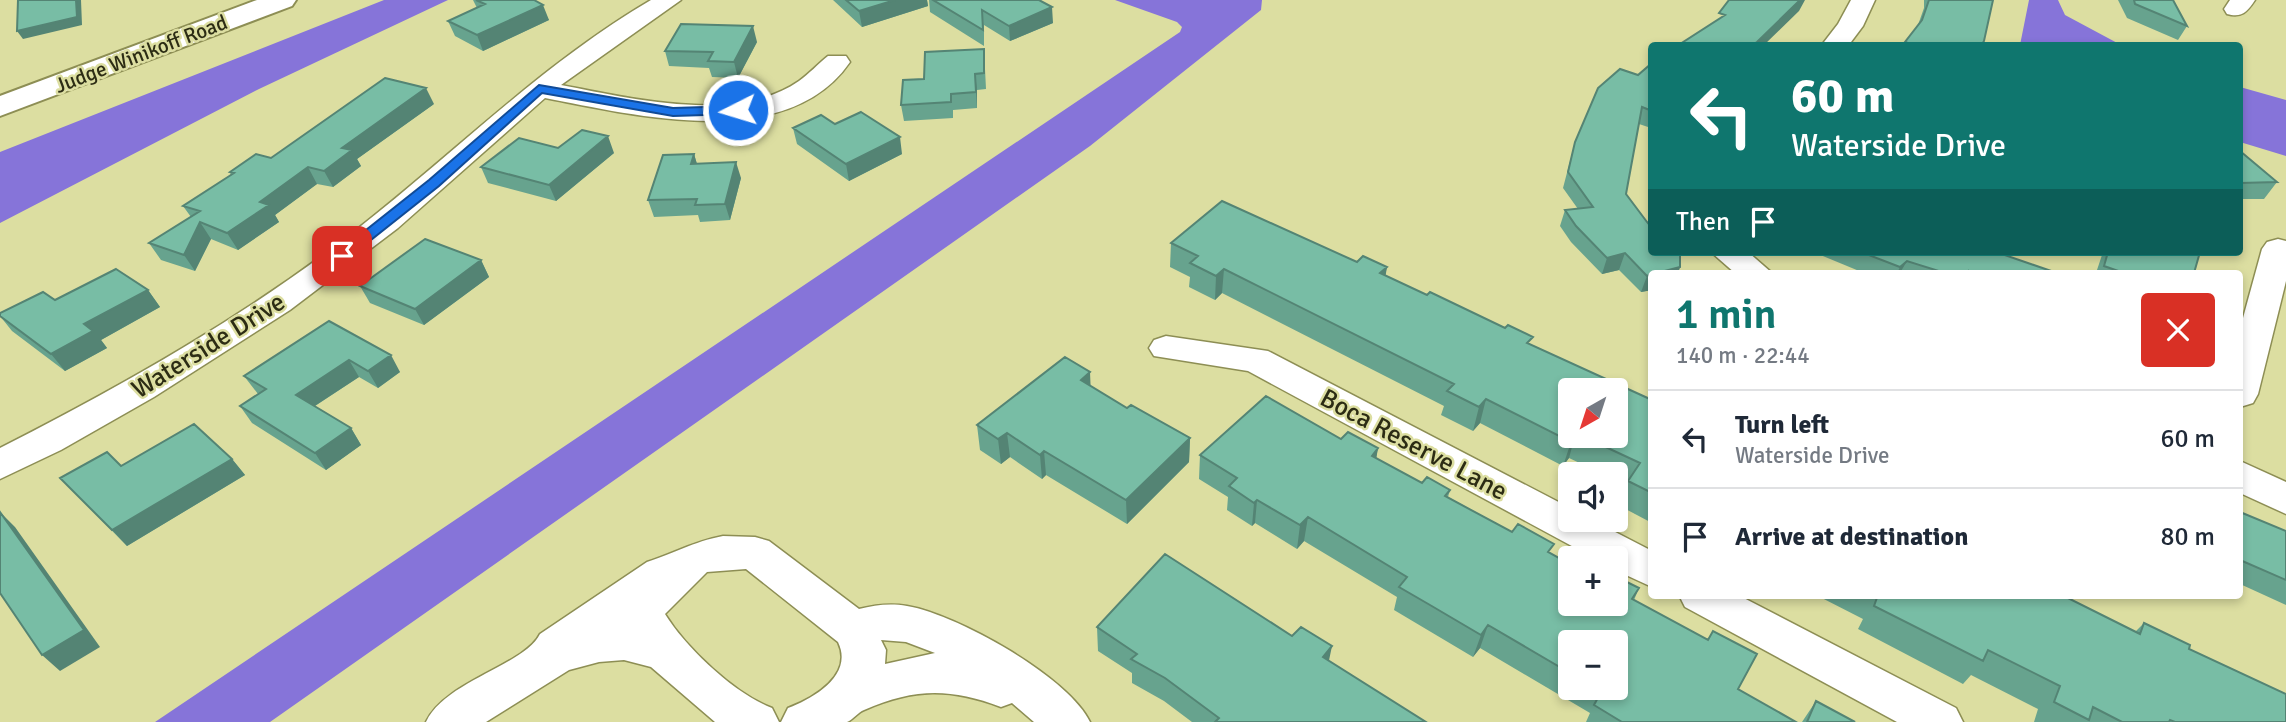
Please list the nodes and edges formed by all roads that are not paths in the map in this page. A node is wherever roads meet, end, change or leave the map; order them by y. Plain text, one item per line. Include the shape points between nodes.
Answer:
1 (282, 0) edge
2 (669, 0) edge
3 (1863, 0) edge
4 (1837, 42) edge
5 (838, 62) dead end
6 (539, 89) junction
7 (0, 107) edge
8 (2278, 249) dead end
9 (1733, 256) edge
10 (1752, 270) edge
11 (1166, 348) dead end
12 (2243, 383) edge
13 (0, 465) edge
14 (2243, 478) edge
15 (2286, 499) edge
16 (695, 558) junction
17 (1648, 568) edge
18 (1708, 599) edge
19 (853, 629) junction
20 (666, 653) junction
21 (536, 663) junction
22 (848, 695) junction
23 (1031, 695) junction
24 (449, 722) edge
25 (756, 722) edge
26 (804, 722) edge
27 (1067, 722) edge
28 (1940, 722) edge

1 - 7 street, Judge Winikoff Road
2 - 6 street, Waterside Drive via 601,42
3 - 4 street
5 - 6 street via 798,92 721,112 673,112
6 - 13 street, Waterside Drive via 434,183 298,288 131,394
8 - 12 street
9 - 10 street
11 - 17 street, Boca Reserve Lane via 1256,360
14 - 15 street
16 - 19 street via 723,552 755,553
16 - 20 street via 645,606 643,617
16 - 21 street via 631,594
18 - 28 street
19 - 22 street via 864,650 862,673
19 - 23 street via 878,622 908,624 1001,667
20 - 21 street via 626,642 596,644
20 - 25 street via 746,720
21 - 24 street
22 - 23 street via 930,671 962,672
22 - 26 street via 814,720
23 - 27 street

